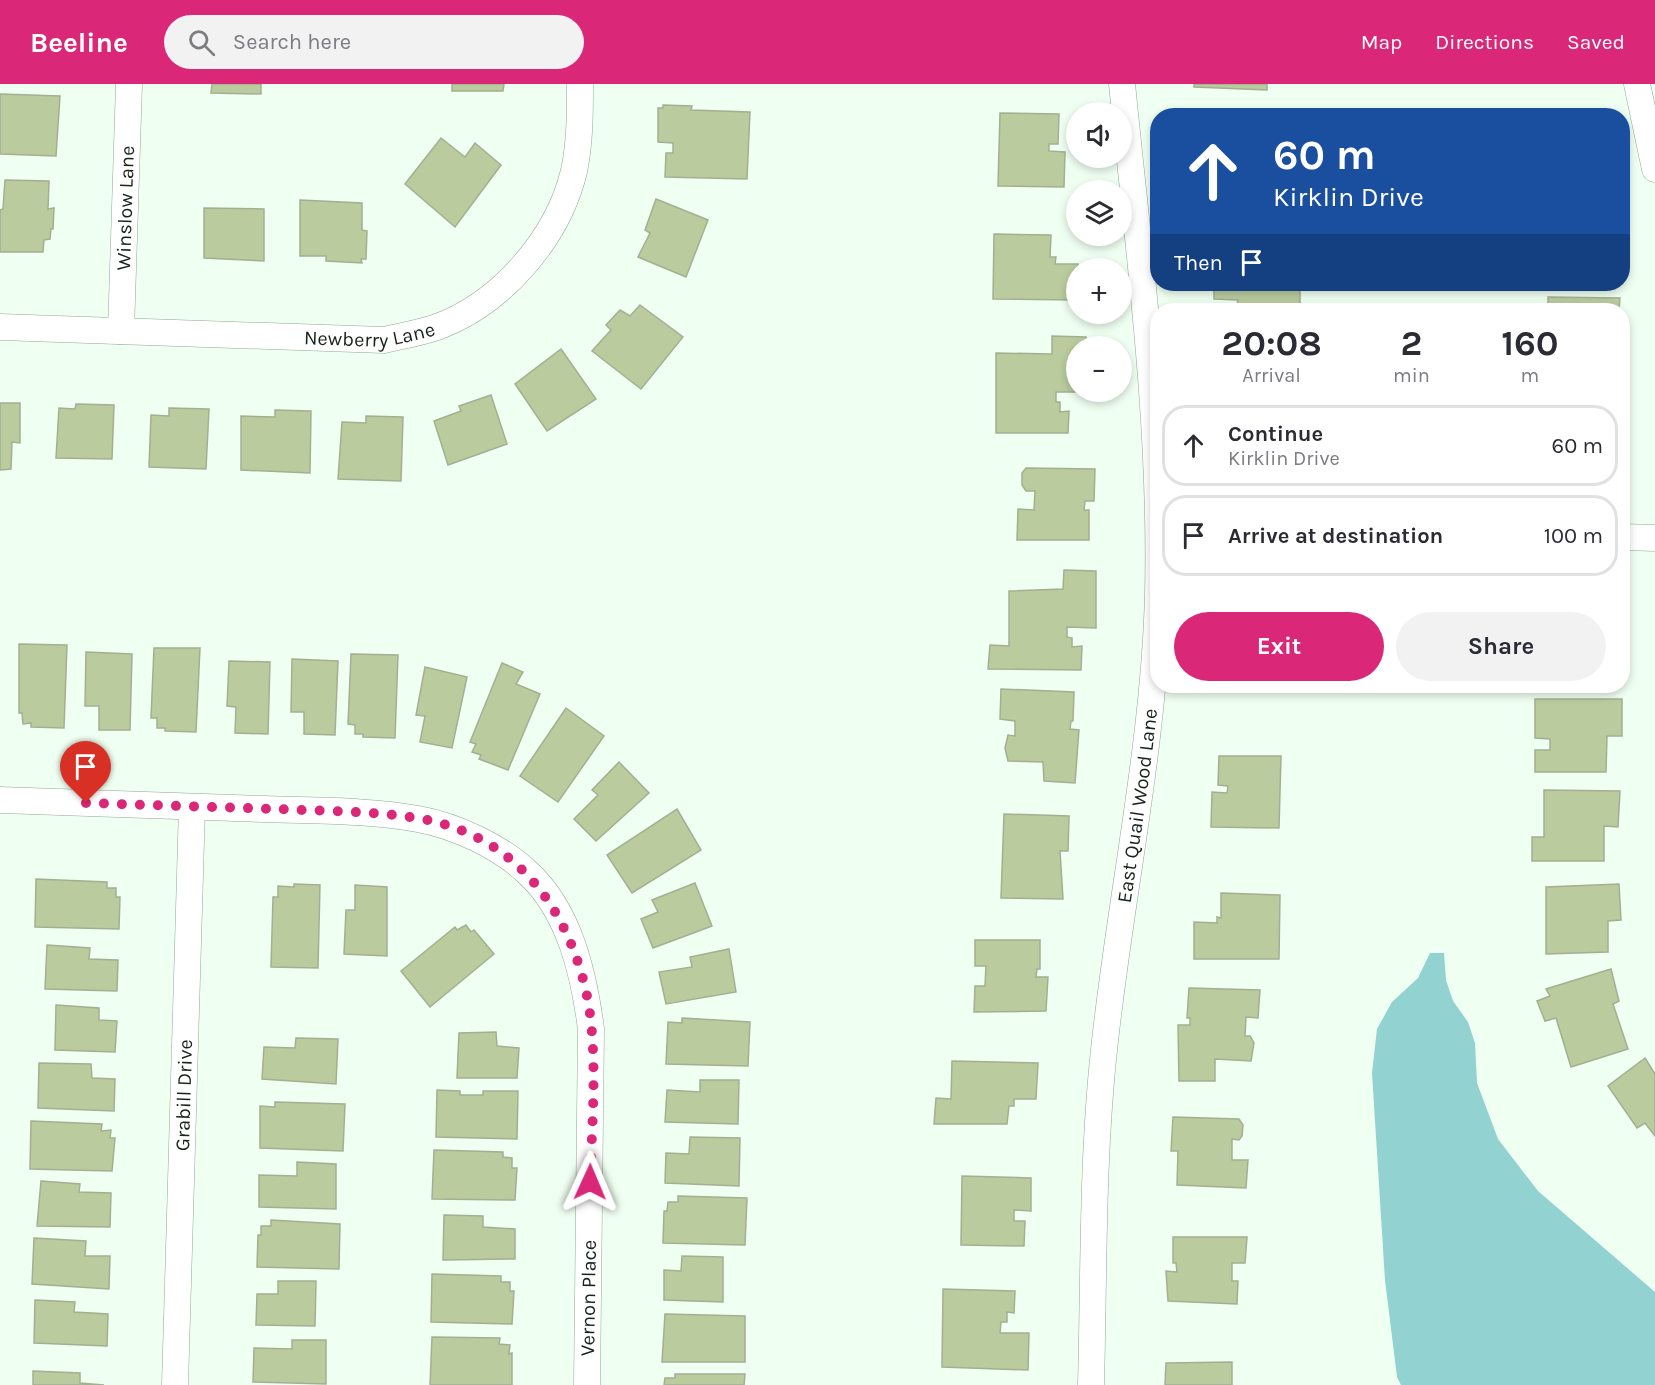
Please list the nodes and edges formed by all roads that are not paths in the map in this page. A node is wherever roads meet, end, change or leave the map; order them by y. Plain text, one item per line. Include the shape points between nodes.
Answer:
1 (129, 84) edge
2 (580, 84) edge
3 (1122, 84) edge
4 (1637, 84) edge
5 (1655, 169) edge
6 (0, 327) edge
7 (121, 331) junction
8 (1150, 365) edge
9 (1630, 537) edge
10 (1655, 538) edge
11 (1152, 693) edge
12 (0, 800) edge
13 (192, 807) junction
14 (175, 1385) edge
15 (587, 1385) edge
16 (1091, 1385) edge

1 - 7 street, Winslow Lane
2 - 7 street, Newberry Lane via 574,170 559,213 535,250 491,299 437,327 384,340
3 - 8 street, East Quail Wood Lane
4 - 5 street
6 - 7 street, Newberry Lane
9 - 10 street
11 - 16 street, East Quail Wood Lane via 1103,1062
12 - 13 street, Vernon Place
13 - 14 street, Grabill Drive
13 - 15 street, Vernon Place via 330,811 418,819 461,832 497,851 528,873 546,897 573,946 586,989 591,1029

